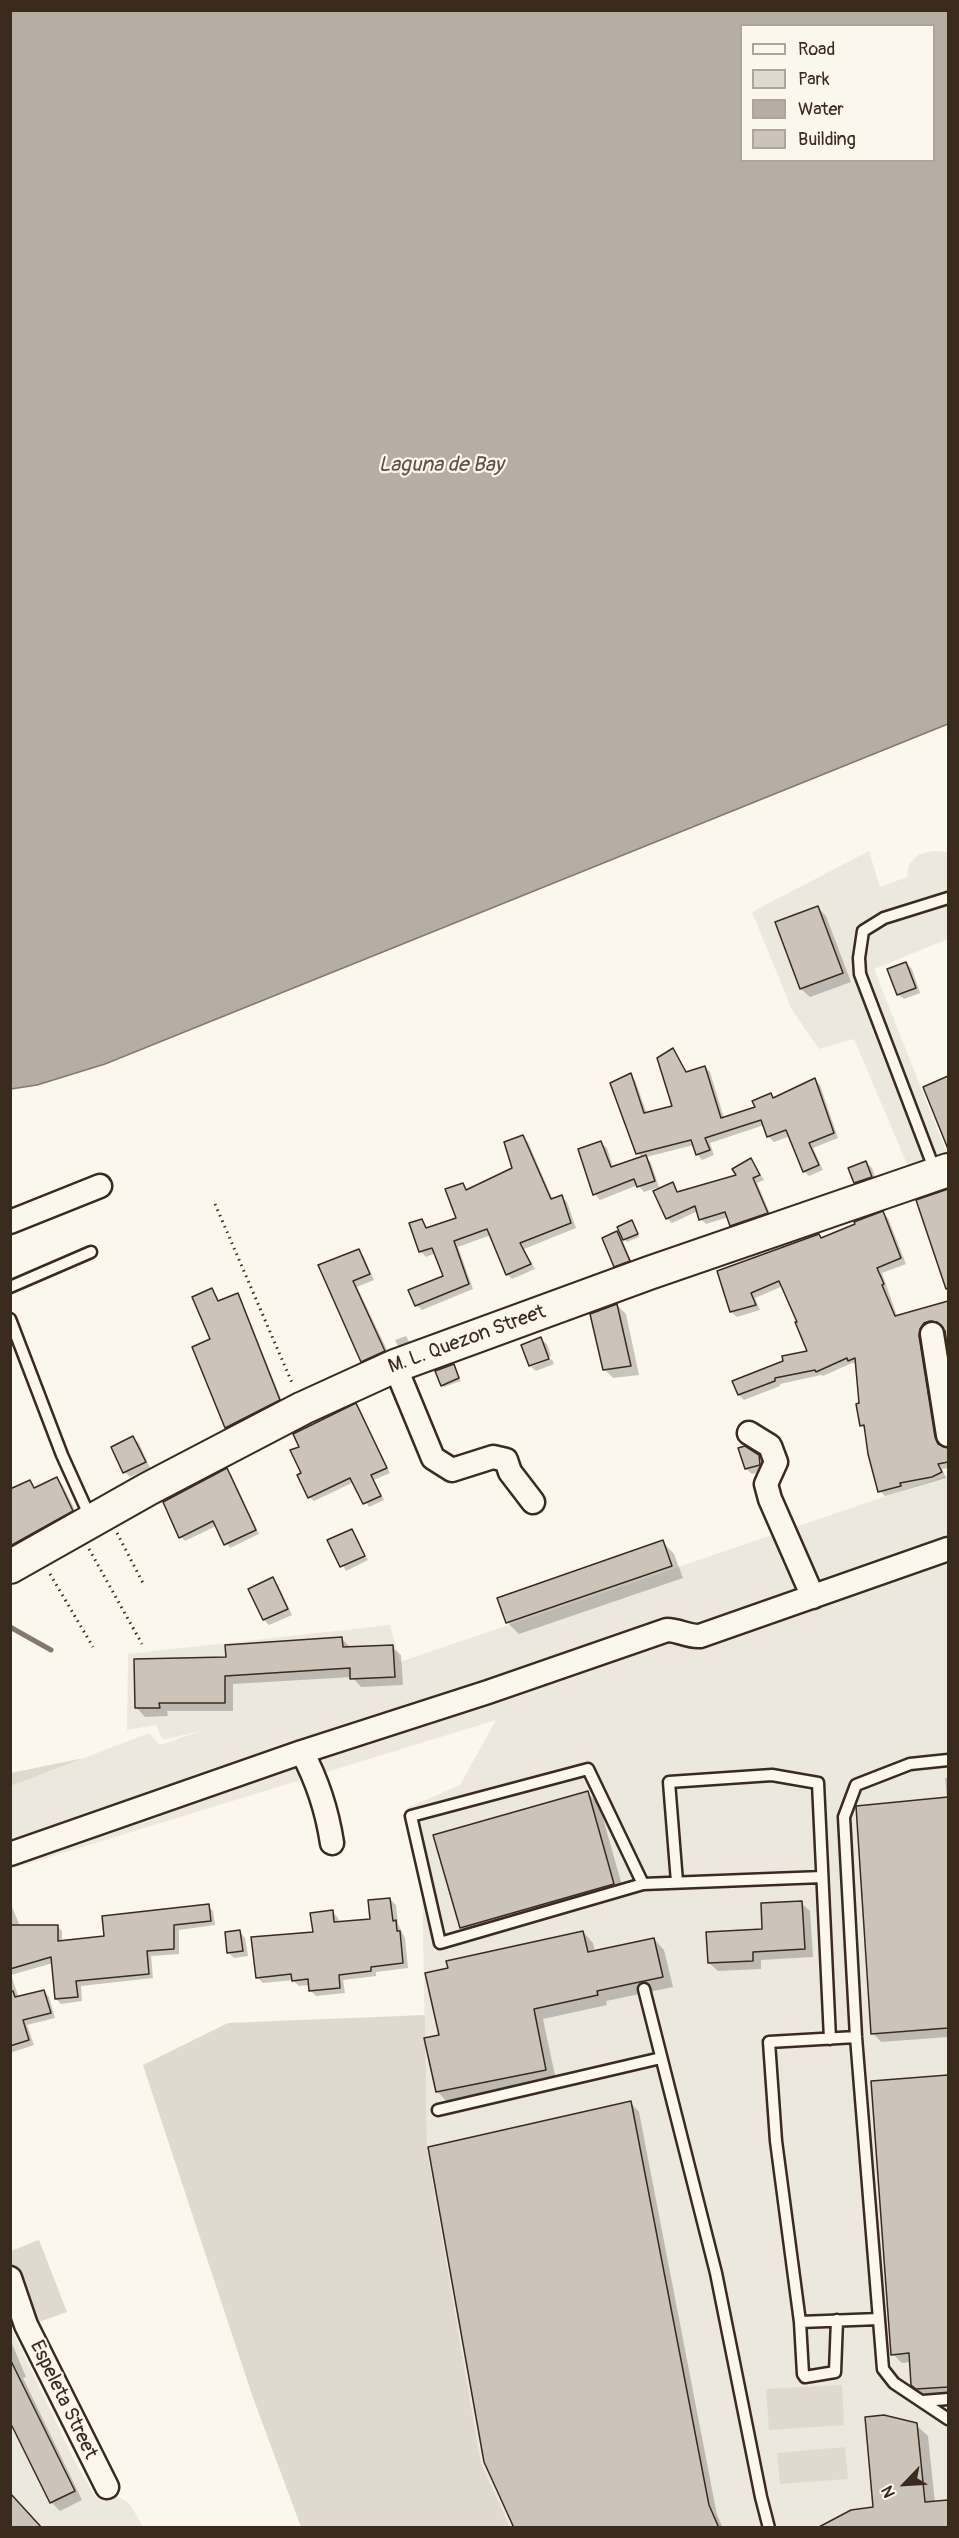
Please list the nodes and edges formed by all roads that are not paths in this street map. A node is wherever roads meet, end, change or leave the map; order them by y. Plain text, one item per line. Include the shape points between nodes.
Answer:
1 (948, 898) edge
2 (942, 1172) edge
3 (100, 1186) dead end
4 (10, 1222) edge
5 (91, 1252) dead end
6 (10, 1287) edge
7 (10, 1319) edge
8 (932, 1334) dead end
9 (395, 1366) junction
10 (749, 1433) dead end
11 (948, 1435) edge
12 (532, 1502) dead end
13 (91, 1520) junction
14 (948, 1549) edge
15 (24, 1559) edge
16 (813, 1597) junction
17 (302, 1752) junction
18 (948, 1760) edge
19 (332, 1843) dead end
20 (10, 1854) edge
21 (822, 1877) junction
22 (677, 1882) junction
23 (643, 1884) junction
24 (644, 1989) dead end
25 (856, 2037) junction
26 (830, 2040) junction
27 (661, 2058) junction
28 (438, 2110) dead end
29 (10, 2278) edge
30 (879, 2319) junction
31 (837, 2320) junction
32 (800, 2322) junction
33 (948, 2399) edge
34 (923, 2401) junction
35 (948, 2419) edge
36 (107, 2487) dead end
37 (769, 2528) edge

1 - 2 lane via 884,918 862,931 859,958 871,1004
2 - 9 main road, M. L. Quezon Street
3 - 4 street
5 - 6 lane
7 - 13 lane
8 - 11 street
9 - 12 street via 433,1458 452,1470 493,1457 506,1460
9 - 13 main road, M. L. Quezon Street via 303,1408
10 - 16 street via 770,1446 776,1462 766,1484 768,1492
13 - 15 main road, M. L. Quezon Street
14 - 16 street
16 - 17 street via 700,1636 667,1630
17 - 19 street via 318,1783
17 - 20 street
18 - 25 lane via 910,1764 856,1785 844,1818
21 - 22 lane
21 - 22 lane via 818,1784 771,1775 669,1782
21 - 26 lane
22 - 23 lane
23 - 23 lane via 588,1768 411,1816 441,1943
24 - 27 lane
25 - 26 lane
25 - 30 lane
26 - 32 lane via 769,2042 777,2151
27 - 28 lane
27 - 37 lane via 716,2273
29 - 36 street, Espeleta Street via 26,2325
30 - 31 lane
30 - 34 lane via 883,2368 894,2383
31 - 32 lane
31 - 32 lane via 835,2372 805,2377
33 - 34 lane
34 - 35 lane

